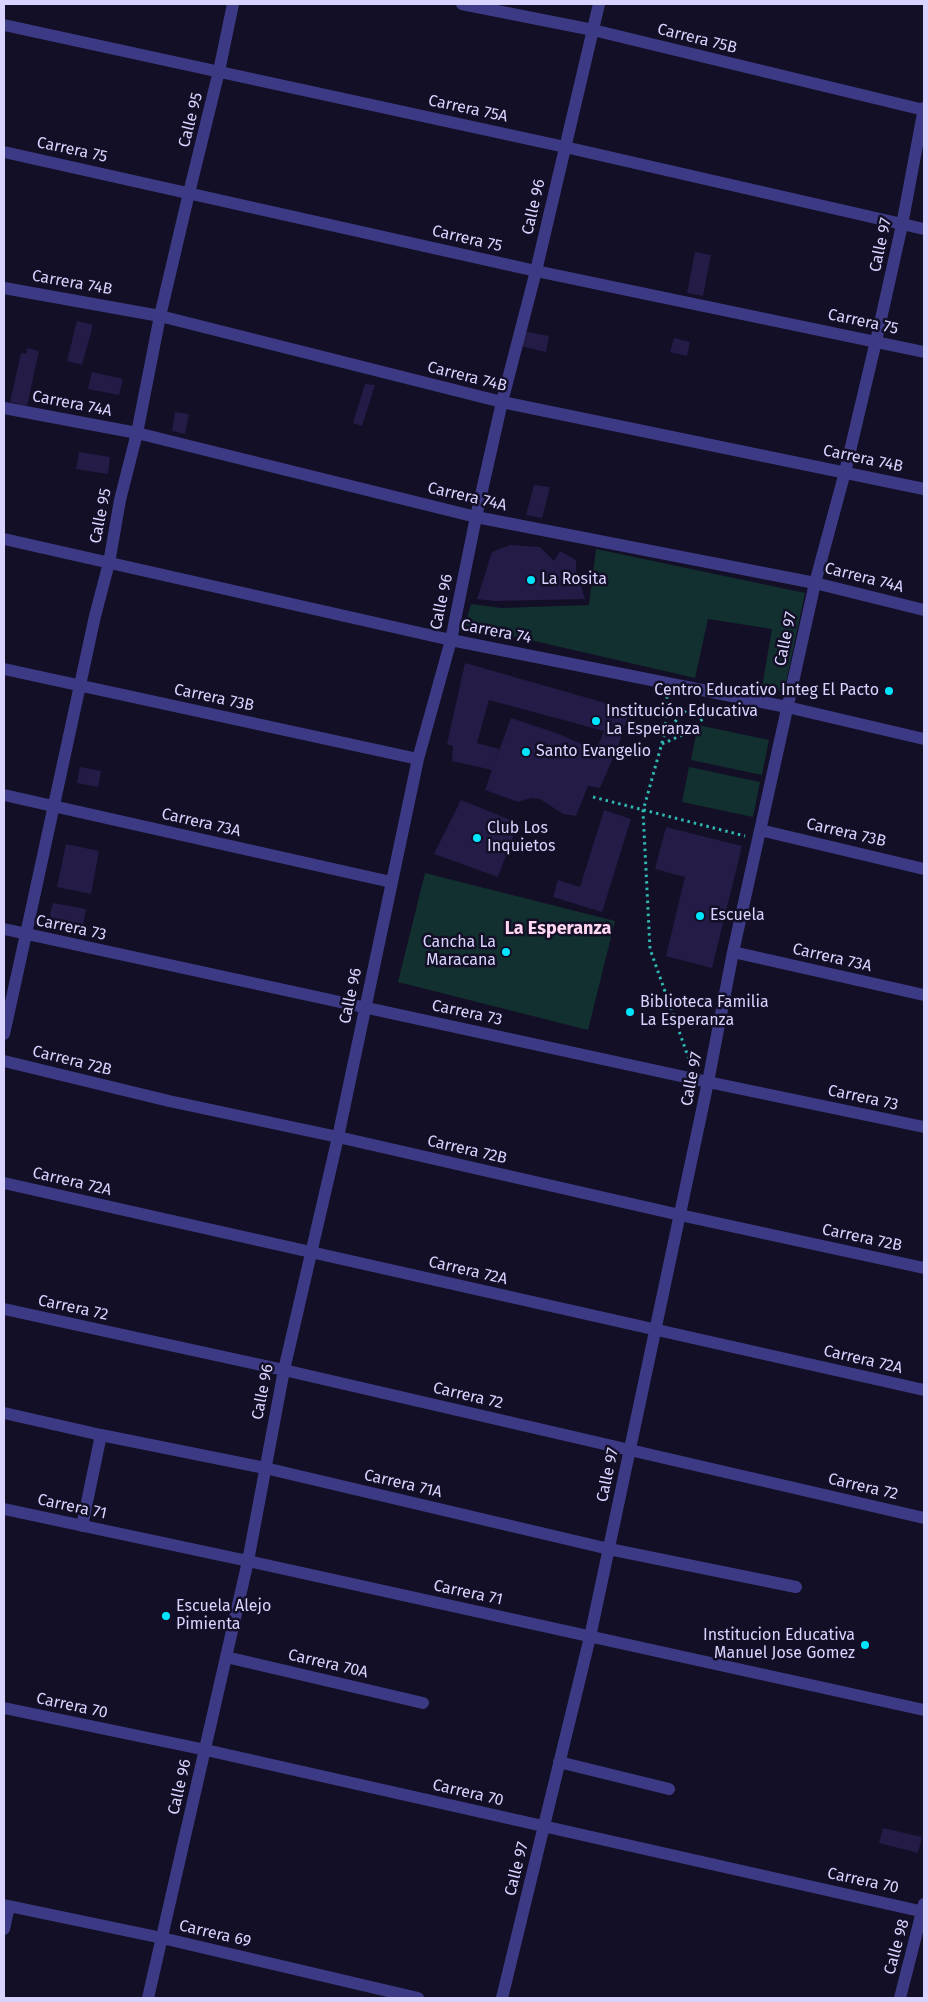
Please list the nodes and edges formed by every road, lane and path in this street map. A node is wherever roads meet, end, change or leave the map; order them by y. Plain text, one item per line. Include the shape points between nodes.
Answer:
1 (233, 4) edge
2 (462, 4) edge
3 (599, 4) edge
4 (4, 25) edge
5 (593, 30) junction
6 (219, 72) junction
7 (924, 109) edge
8 (564, 147) junction
9 (4, 152) edge
10 (189, 193) junction
11 (902, 225) junction
12 (924, 229) edge
13 (536, 271) junction
14 (4, 288) edge
15 (160, 316) junction
16 (876, 341) junction
17 (924, 352) edge
18 (502, 402) junction
19 (4, 408) edge
20 (137, 433) junction
21 (846, 472) junction
22 (924, 489) edge
23 (476, 516) junction
24 (4, 539) edge
25 (109, 563) junction
26 (815, 583) junction
27 (924, 610) edge
28 (451, 640) junction
29 (4, 669) edge
30 (667, 683) junction
31 (80, 686) junction
32 (703, 691) junction
33 (722, 695) junction
34 (788, 707) junction
35 (665, 732) junction
36 (924, 739) edge
37 (661, 744) junction
38 (418, 758) junction
39 (4, 794) edge
40 (593, 797) dead end
41 (53, 806) junction
42 (643, 811) junction
43 (759, 834) junction
44 (924, 868) edge
45 (391, 882) junction
46 (4, 929) edge
47 (26, 934) junction
48 (733, 952) junction
49 (924, 995) edge
50 (365, 1008) junction
51 (4, 1034) edge
52 (4, 1061) edge
53 (703, 1081) junction
54 (924, 1127) edge
55 (338, 1137) junction
56 (4, 1184) edge
57 (680, 1215) junction
58 (310, 1252) junction
59 (924, 1268) edge
60 (4, 1309) edge
61 (655, 1330) junction
62 (284, 1370) junction
63 (924, 1390) edge
64 (4, 1412) edge
65 (101, 1435) junction
66 (630, 1450) junction
67 (265, 1468) junction
68 (4, 1509) edge
69 (924, 1518) edge
70 (82, 1526) junction
71 (609, 1549) junction
72 (248, 1561) junction
73 (796, 1587) dead end
74 (590, 1636) junction
75 (226, 1657) junction
76 (423, 1702) dead end
77 (4, 1708) edge
78 (924, 1710) edge
79 (206, 1750) junction
80 (559, 1762) junction
81 (669, 1789) dead end
82 (544, 1828) junction
83 (7, 1906) edge
84 (924, 1909) edge
85 (4, 1929) edge
86 (162, 1938) junction
87 (148, 1998) edge
88 (418, 1998) edge
89 (502, 1998) edge
90 (900, 1998) edge

1 - 6 street, Calle 95
2 - 5 street, Carrera 75B
3 - 5 street, Calle 96
4 - 6 street, Carrera 75A
5 - 7 street, Carrera 75B
5 - 8 street, Calle 96
6 - 8 street, Carrera 75A
6 - 10 street, Calle 95
7 - 11 street, Calle 97
8 - 11 street, Carrera 75A
8 - 13 street, Calle 96
9 - 10 street, Carrera 75
10 - 13 street, Carrera 75
10 - 15 street, Calle 95
11 - 12 street, Carrera 75A
11 - 16 street, Calle 97
13 - 16 street, Carrera 75
13 - 18 street, Calle 96
14 - 15 street, Carrera 74B
15 - 18 street, Carrera 74B
15 - 20 street, Calle 95
16 - 17 street, Carrera 75
16 - 21 street, Calle 97
18 - 21 street, Carrera 74B
18 - 23 street, Calle 96
19 - 20 street, Carrera 74A
20 - 23 street, Carrera 74A
20 - 25 street, Calle 95 via 120,500
21 - 22 street, Carrera 74B
21 - 26 street, Calle 97
23 - 26 street, Carrera 74A
23 - 28 street, Calle 96
24 - 25 street, Carrera 74
25 - 28 street, Carrera 74
25 - 31 street, Calle 95
26 - 27 street, Carrera 74A
26 - 34 street, Calle 97
28 - 30 street, Carrera 74
28 - 38 street, Calle 96
29 - 31 street, Carrera 73B
30 - 32 street, Carrera 74
30 - 35 path
31 - 38 street, Carrera 73B
31 - 41 street, Calle 95
32 - 33 street, Carrera 74
32 - 35 path
33 - 34 street, Carrera 74
33 - 37 path via 712,712 689,732
34 - 36 street, Carrera 74
34 - 43 street, Calle 97
35 - 37 path
37 - 42 path
38 - 45 street, Calle 96
39 - 41 street, Carrera 73A
40 - 42 path
41 - 45 street, Carrera 73A
41 - 47 street, Calle 95
42 - 43 path
42 - 53 path via 650,949 687,1058
43 - 44 street, Carrera 73B
43 - 48 street, Calle 97
45 - 50 street, Calle 96
46 - 47 street, Carrera 73
47 - 50 street, Carrera 73
47 - 51 street, Calle 95
48 - 49 street, Carrera 73A
48 - 53 street, Calle 97
50 - 53 street, Carrera 73
50 - 55 street, Calle 96
52 - 55 street, Carrera 72B
53 - 54 street, Carrera 73
53 - 57 street, Calle 97
55 - 57 street, Carrera 72B
55 - 58 street, Calle 96
56 - 58 street, Carrera 72A
57 - 59 street, Carrera 72B
57 - 61 street, Calle 97
58 - 61 street, Carrera 72A
58 - 62 street, Calle 96
60 - 62 street, Carrera 72
61 - 63 street, Carrera 72A
61 - 66 street, Calle 97
62 - 66 street, Carrera 72
62 - 67 street, Calle 96
64 - 65 street, Carrera 71A
65 - 67 street, Carrera 71A
65 - 70 street
66 - 69 street, Carrera 72
66 - 71 street, Calle 97
67 - 71 street, Carrera 71A
67 - 72 street, Calle 96
68 - 70 street, Carrera 71
70 - 72 street, Carrera 71
71 - 73 street, Carrera 71A
71 - 74 street, Calle 97
72 - 74 street, Carrera 71
72 - 75 street, Calle 96
74 - 78 street, Carrera 71
74 - 80 street, Calle 97
75 - 76 street, Carrera 70A
75 - 79 street, Calle 96
77 - 79 street, Carrera 70
79 - 82 street, Carrera 70
79 - 86 street, Calle 96
80 - 81 street
80 - 82 street, Calle 97
82 - 84 street, Carrera 70
82 - 89 street, Calle 97
83 - 85 street
83 - 86 street, Carrera 69
84 - 90 street, Calle 98
86 - 87 street, Calle 96
86 - 88 street, Carrera 69

